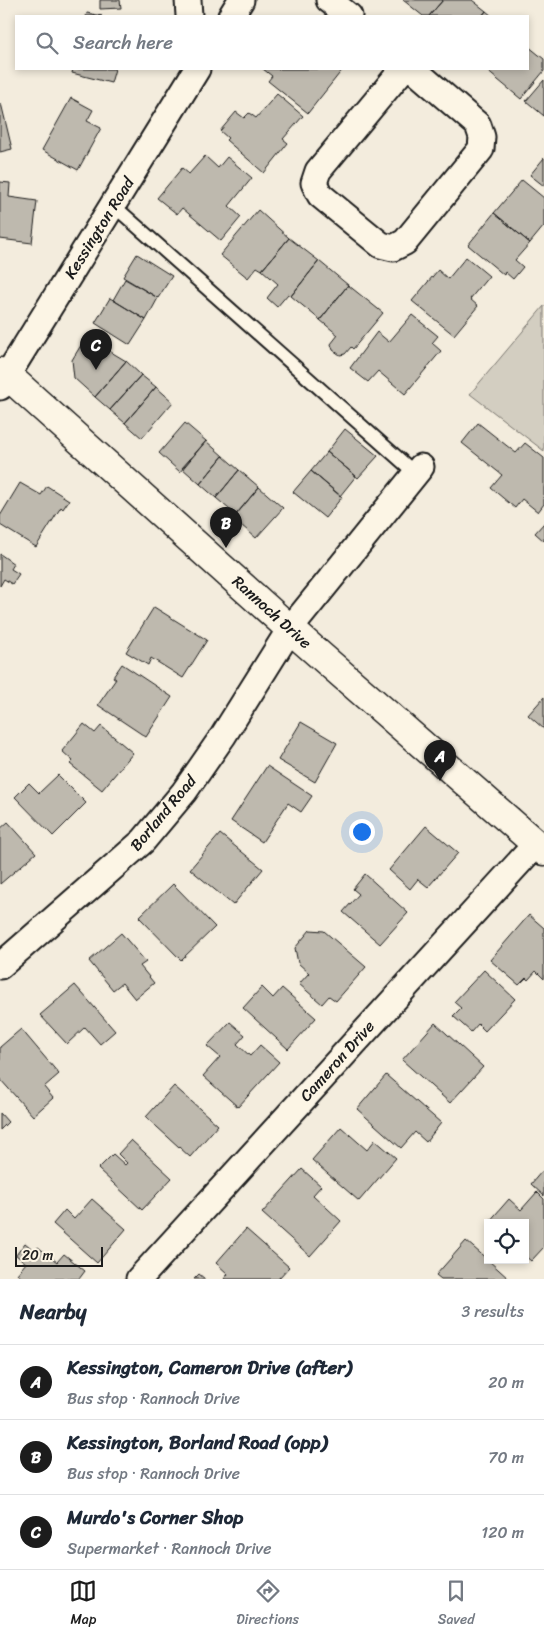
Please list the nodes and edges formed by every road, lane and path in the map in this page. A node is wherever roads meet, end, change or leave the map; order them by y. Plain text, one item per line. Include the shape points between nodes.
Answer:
1 (188, 0) edge
2 (241, 0) edge
3 (329, 0) edge
4 (190, 15) edge
5 (232, 15) edge
6 (348, 15) edge
7 (196, 70) edge
8 (402, 70) edge
9 (413, 70) edge
10 (113, 205) junction
11 (2, 378) edge
12 (418, 471) joint
13 (290, 628) junction
14 (540, 847) edge
15 (0, 966) edge
16 (139, 1279) edge

1 - 4 street
2 - 5 street
3 - 6 street
7 - 10 street, Kessington Road
8 - 9 street via 318,171 314,183 320,195 381,246 393,248 405,242 481,149 478,125
10 - 11 street, Kessington Road
10 - 12 lane
11 - 13 street, Rannoch Drive
12 - 13 street, Borland Road
13 - 14 street, Rannoch Drive
13 - 15 street, Borland Road via 223,736 184,792 143,841
14 - 16 street, Cameron Drive

